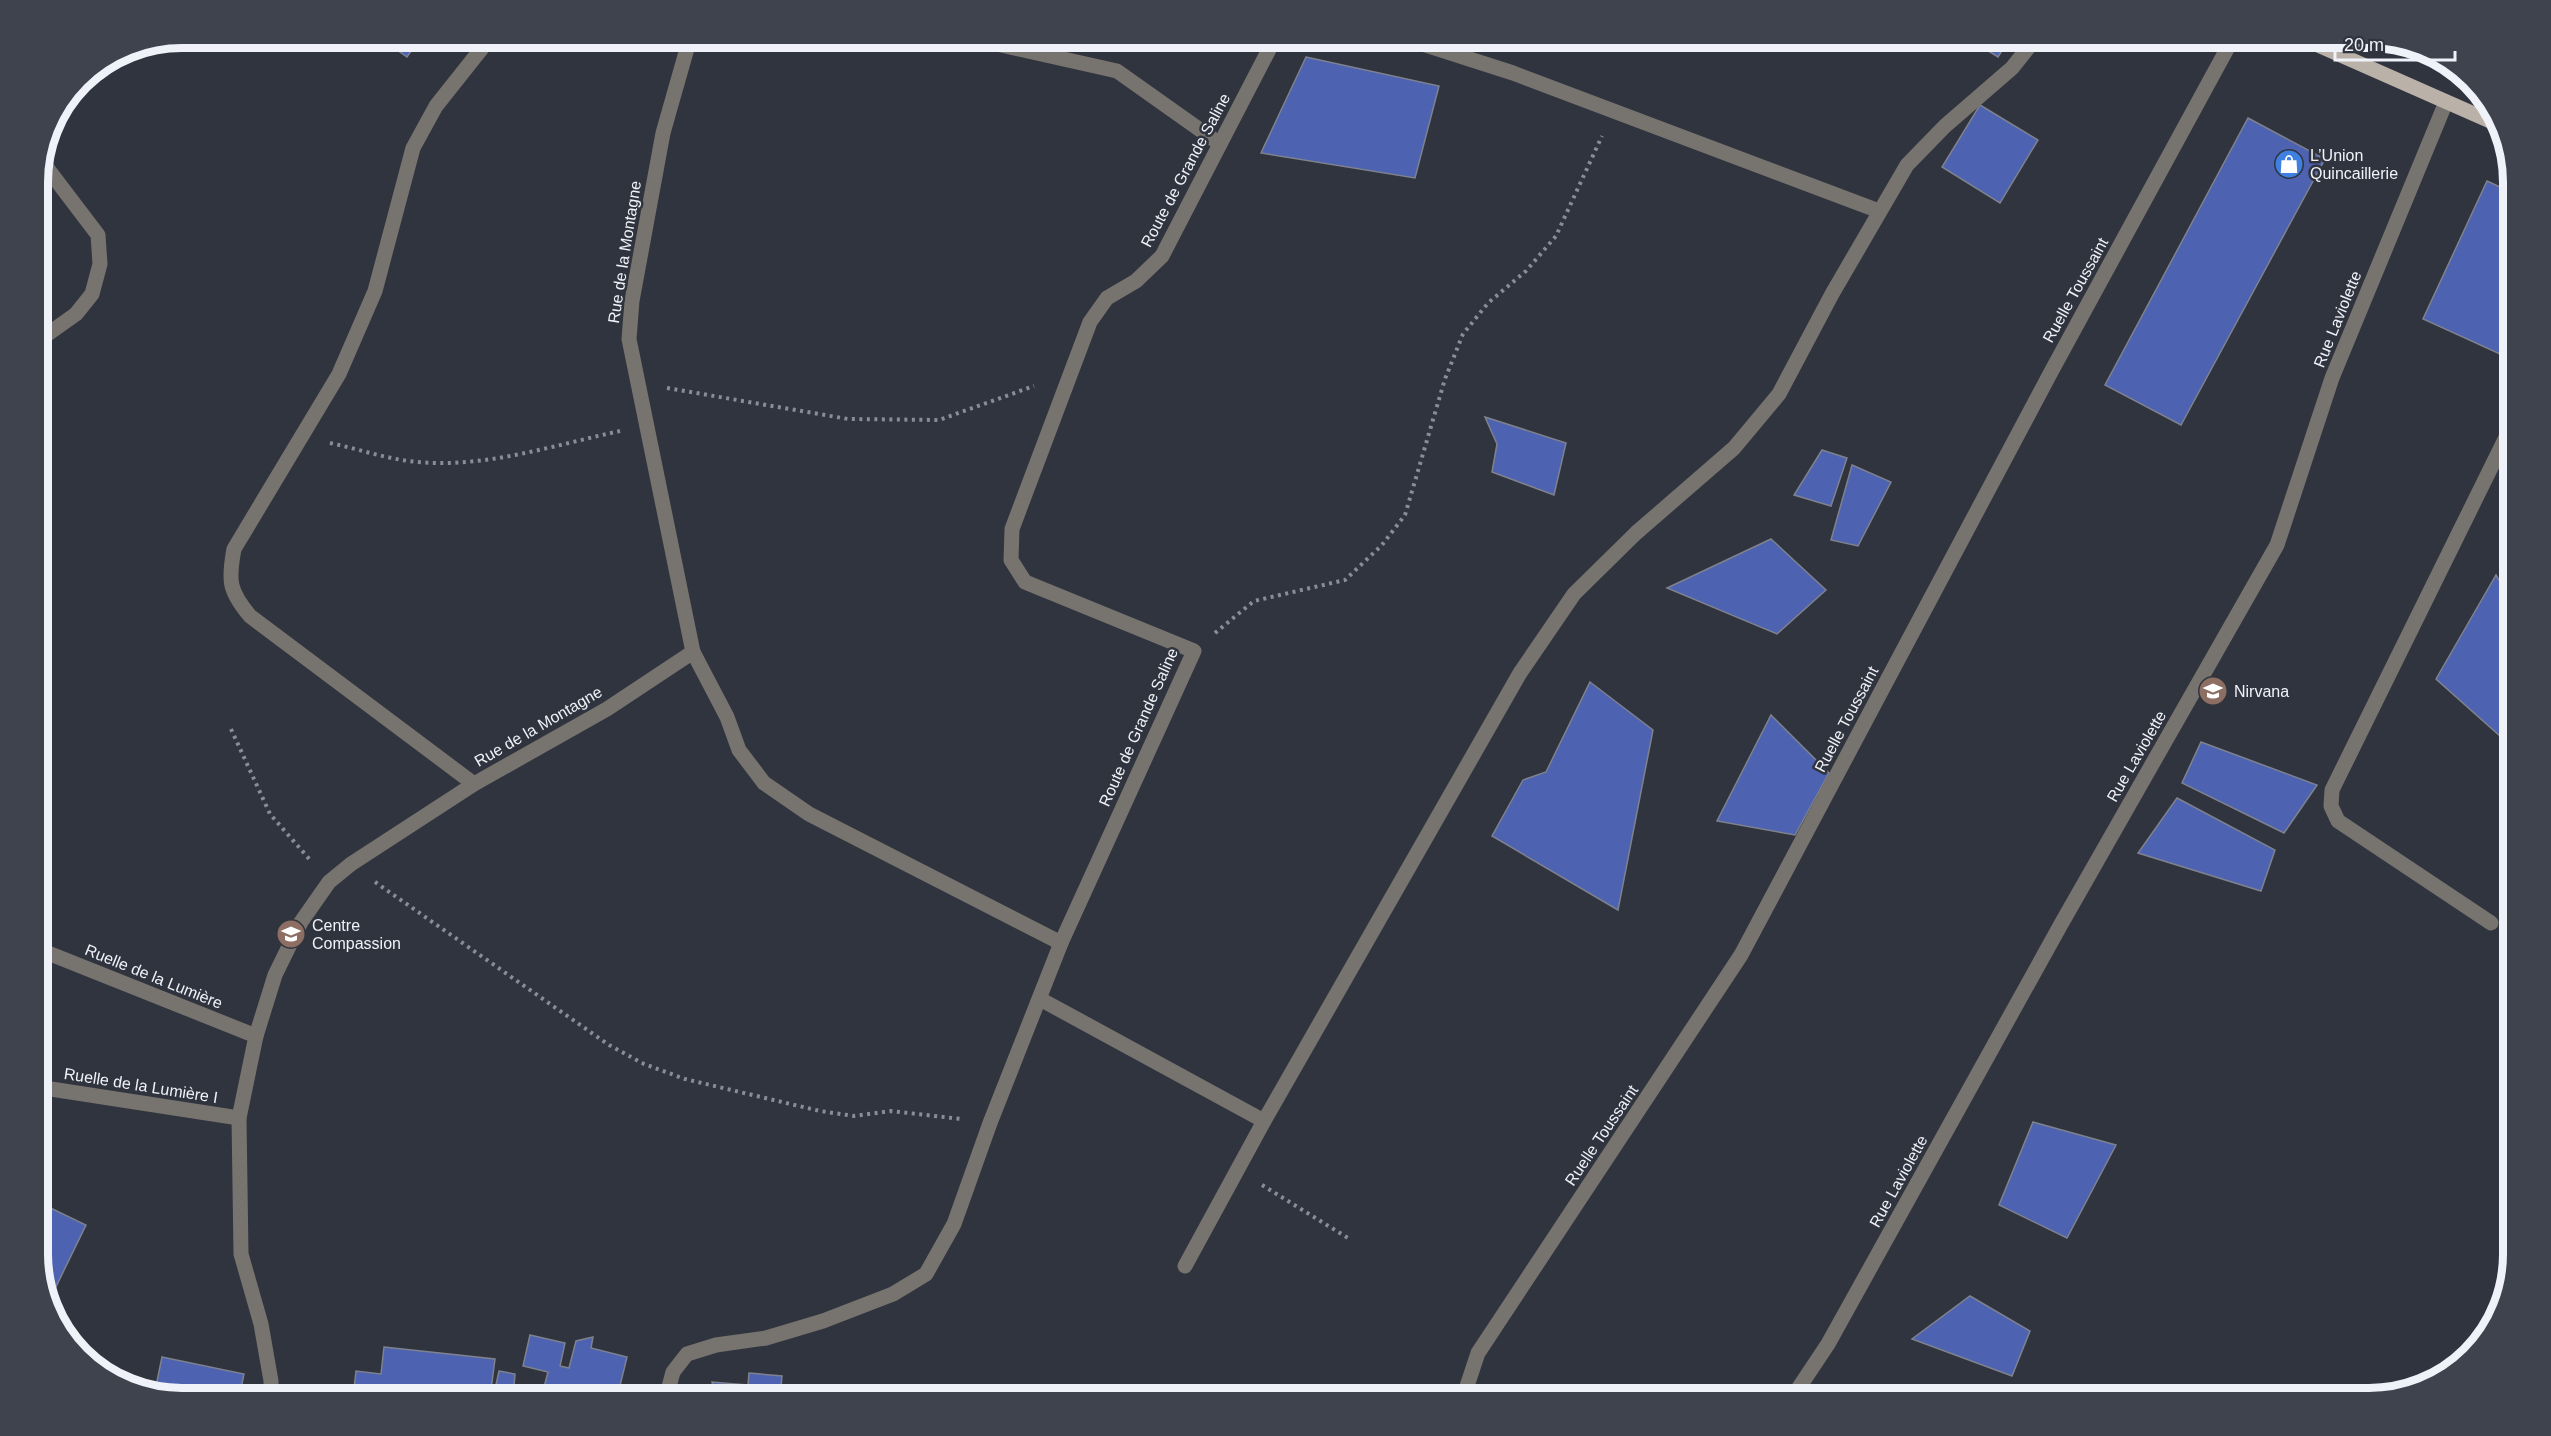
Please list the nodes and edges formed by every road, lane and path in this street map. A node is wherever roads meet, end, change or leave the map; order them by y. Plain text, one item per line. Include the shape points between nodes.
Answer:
1 (482, 48) edge
2 (687, 48) edge
3 (1015, 48) edge
4 (1270, 48) edge
5 (1435, 48) edge
6 (2028, 48) edge
7 (2228, 48) edge
8 (2324, 48) edge
9 (2446, 102) junction
10 (1614, 111) junction
11 (2487, 119) edge
12 (1220, 144) junction
13 (48, 170) edge
14 (1879, 211) junction
15 (48, 334) edge
16 (1070, 373) junction
17 (636, 382) junction
18 (644, 426) junction
19 (303, 436) junction
20 (2503, 443) edge
21 (1194, 651) junction
22 (693, 652) junction
23 (231, 729) dead end
24 (474, 784) junction
25 (351, 864) junction
26 (329, 882) junction
27 (2491, 922) dead end
28 (1061, 943) junction
29 (48, 952) edge
30 (1040, 999) junction
31 (256, 1036) junction
32 (48, 1089) edge
33 (239, 1118) junction
34 (1264, 1121) junction
35 (990, 1123) junction
36 (1238, 1169) junction
37 (1348, 1238) dead end
38 (1185, 1266) dead end
39 (271, 1388) edge
40 (669, 1388) edge
41 (1466, 1388) edge
42 (1799, 1388) edge

1 - 19 street via 436,106 413,148 375,291 339,374
2 - 17 street, Rue de la Montagne via 663,133 632,301 629,339
3 - 12 street via 1118,71
4 - 12 street, Route de Grande Saline
5 - 10 street
6 - 14 street via 2012,68 1907,165
7 - 41 street, Ruelle Toussaint via 2050,372 1742,956 1478,1353
8 - 9 main road
9 - 11 main road
9 - 42 street, Rue Laviolette via 2332,378 2277,545 1828,1344
10 - 14 street
10 - 21 path via 1556,236 1526,271 1488,303 1463,334 1445,379 1405,515 1382,546 1345,580 1254,601
12 - 16 street, Route de Grande Saline via 1162,256 1136,281 1107,298 1090,322
13 - 15 street via 98,235 100,264 92,294 76,314
14 - 34 street via 1779,394 1734,448 1636,533 1574,594 1533,653
16 - 17 path via 939,420 848,419
16 - 21 street, Route de Grande Saline via 1012,529 1011,560 1025,582 1050,595
17 - 18 street, Rue de la Montagne
18 - 19 path via 484,460 439,463 402,460
18 - 22 street, Rue de la Montagne
19 - 24 street via 234,549 229,575 234,597 250,616
20 - 27 street via 2332,790 2331,806 2338,821
21 - 28 street, Route de Grande Saline
22 - 24 street, Rue de la Montagne via 607,709
22 - 28 street via 727,717 739,750 764,783 809,814
23 - 26 path via 270,814
24 - 25 street, Rue de la Montagne
25 - 26 street, Rue de la Montagne
25 - 35 path via 609,1045 644,1064 686,1079 820,1112 854,1116 891,1111
26 - 31 street, Rue de la Montagne via 301,922 274,975
28 - 30 street, Route de Grande Saline
29 - 31 street, Ruelle de la Lumière
30 - 34 street
30 - 35 street, Route de Grande Saline
31 - 33 street, Rue de la Montagne
32 - 33 street, Ruelle de la Lumière I
33 - 39 street, Rue de la Montagne via 241,1254 261,1324
34 - 36 street
35 - 40 street, Route de Grande Saline via 954,1224 926,1275 893,1294 823,1321 766,1338 716,1345 687,1354 673,1372
36 - 37 path
36 - 38 street

